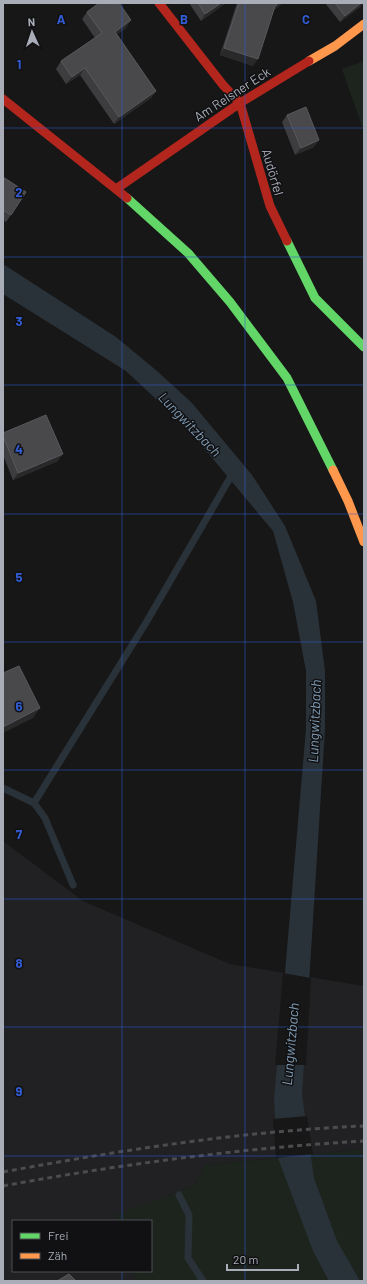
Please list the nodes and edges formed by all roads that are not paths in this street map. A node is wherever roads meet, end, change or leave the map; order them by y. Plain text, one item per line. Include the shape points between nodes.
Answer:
1 (159, 3) edge
2 (364, 24) edge
3 (3, 99) edge
4 (240, 103) junction
5 (116, 189) junction
6 (364, 347) edge
7 (364, 542) edge

1 - 4 street, Audörfel via 223,86
2 - 4 street, Am Relsner Eck via 335,46
3 - 5 street
4 - 5 street, Am Relsner Eck
4 - 6 street, Audörfel via 270,206 315,298
5 - 7 street via 188,253 230,302 287,378 348,502

